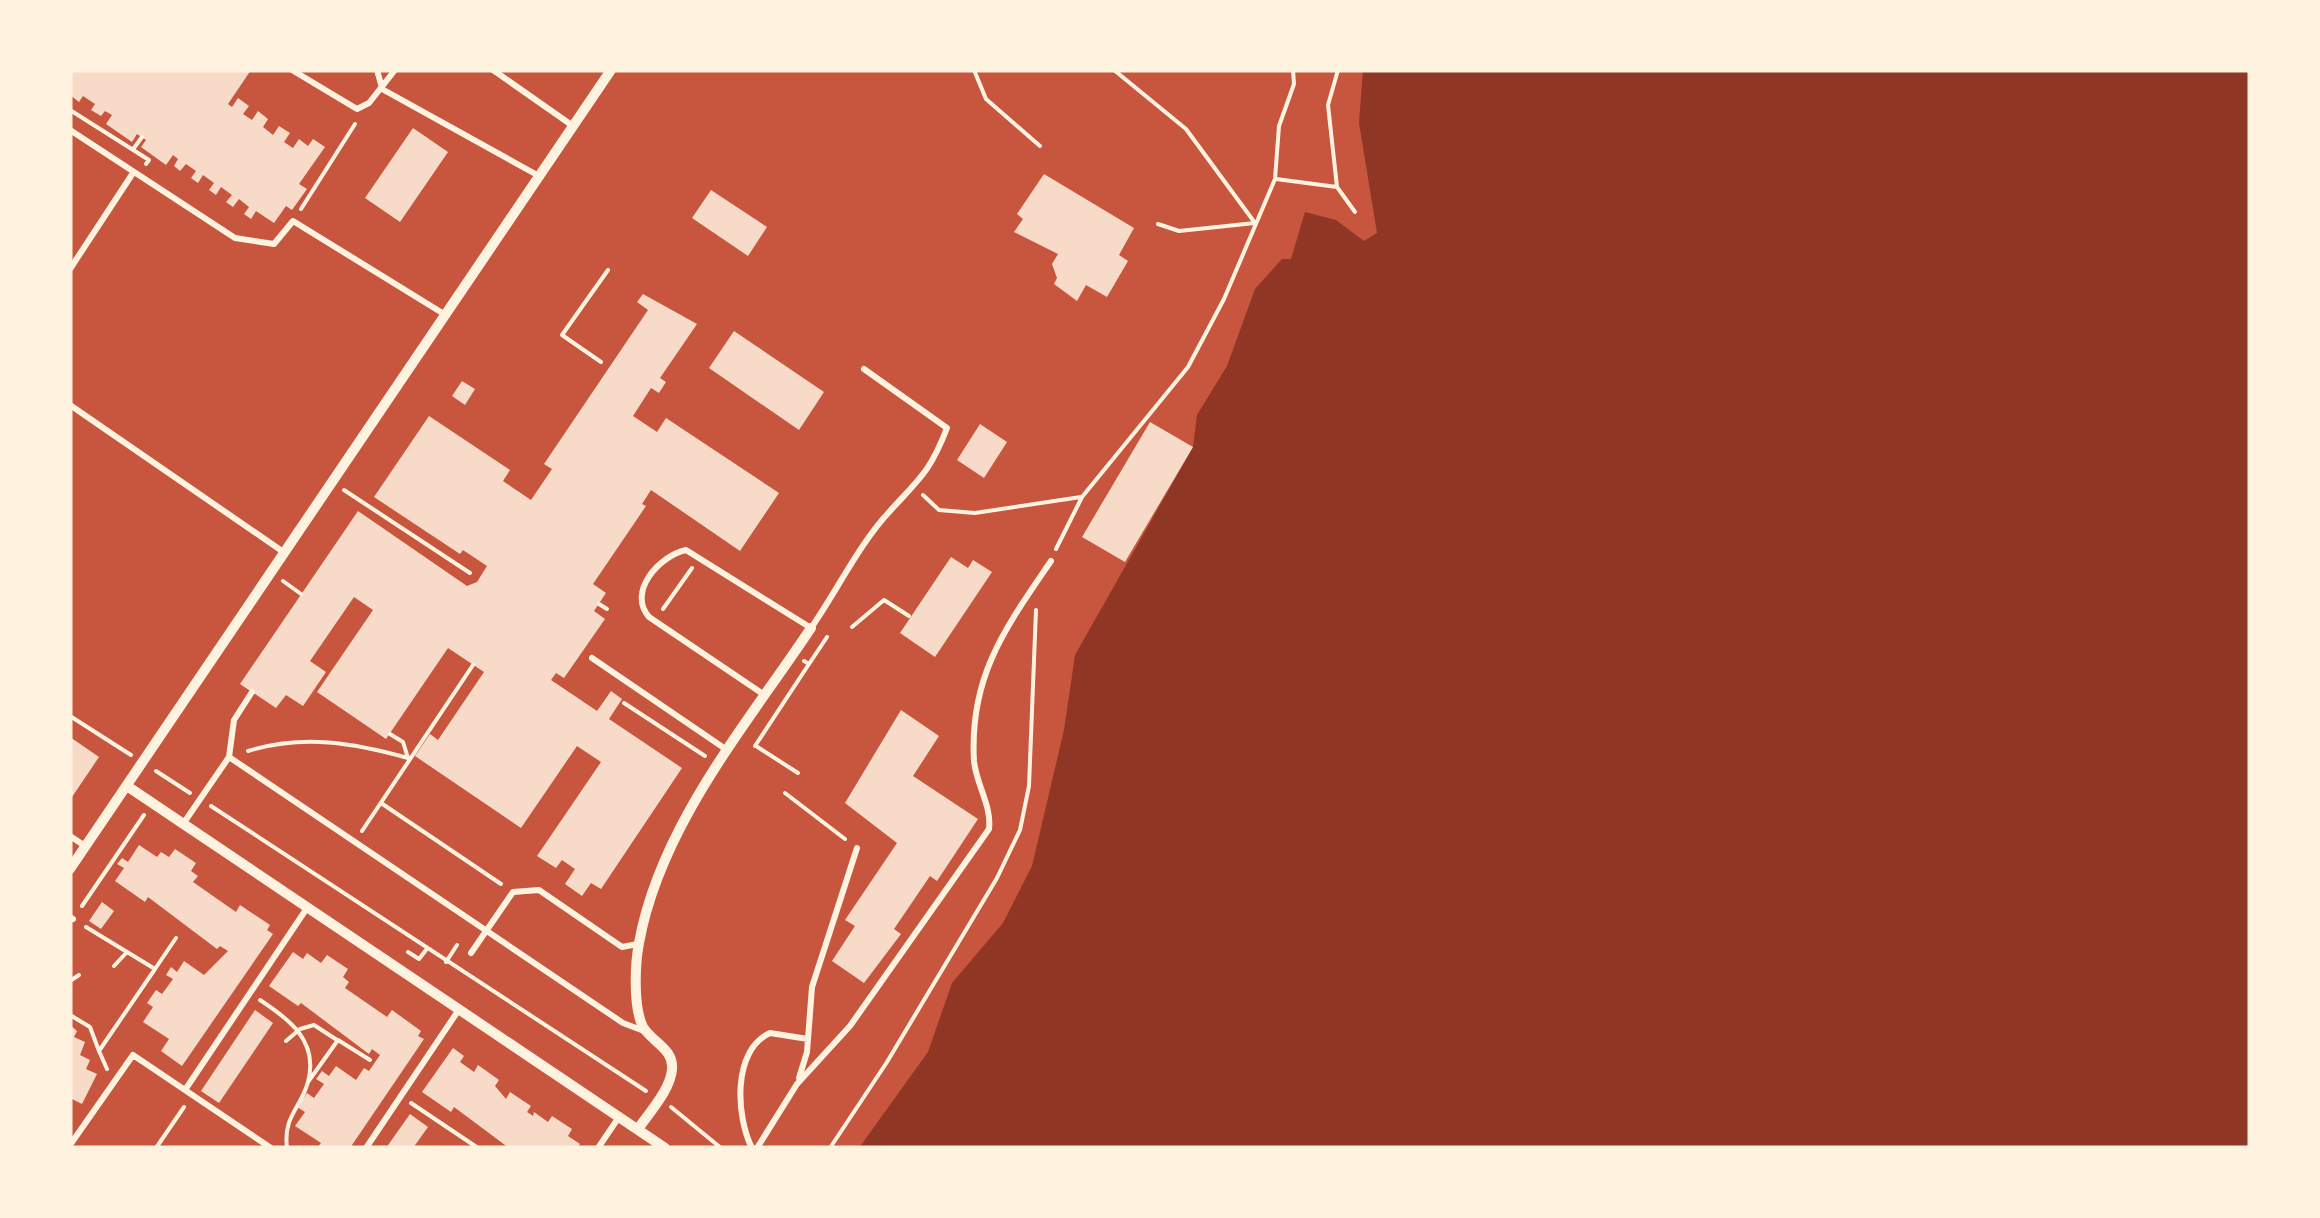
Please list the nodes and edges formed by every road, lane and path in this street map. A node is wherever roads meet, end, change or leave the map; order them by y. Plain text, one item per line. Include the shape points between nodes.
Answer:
1 (292, 70) edge
2 (377, 70) edge
3 (395, 70) edge
4 (492, 70) edge
5 (611, 70) edge
6 (974, 70) edge
7 (1114, 70) edge
8 (1293, 70) edge
9 (1338, 70) edge
10 (382, 89) junction
11 (368, 104) junction
12 (70, 110) edge
13 (573, 126) junction
14 (70, 130) edge
15 (142, 137) dead end
16 (1040, 146) dead end
17 (134, 148) junction
18 (136, 175) junction
19 (539, 176) junction
20 (1275, 179) junction
21 (1338, 186) junction
22 (1355, 212) dead end
23 (293, 221) junction
24 (1158, 224) dead end
25 (1255, 224) junction
26 (70, 269) edge
27 (608, 270) dead end
28 (444, 314) junction
29 (601, 362) dead end
30 (864, 369) dead end
31 (70, 404) edge
32 (916, 488) junction
33 (344, 490) dead end
34 (1082, 496) junction
35 (282, 551) junction
36 (1051, 561) joint
37 (693, 566) dead end
38 (470, 572) dead end
39 (664, 579) dead end
40 (283, 581) dead end
41 (678, 588) junction
42 (301, 594) dead end
43 (599, 604) dead end
44 (1037, 604) dead end
45 (607, 609) dead end
46 (660, 613) dead end
47 (910, 616) dead end
48 (852, 627) dead end
49 (811, 628) junction
50 (828, 637) dead end
51 (592, 658) dead end
52 (809, 664) dead end
53 (473, 665) dead end
54 (252, 692) dead end
55 (764, 695) junction
56 (624, 702) dead end
57 (70, 716) edge
58 (390, 734) dead end
59 (738, 734) junction
60 (728, 750) junction
61 (705, 756) dead end
62 (229, 757) junction
63 (408, 758) junction
64 (142, 762) junction
65 (798, 773) dead end
66 (161, 775) junction
67 (126, 786) junction
68 (785, 792) dead end
69 (200, 798) junction
70 (151, 803) junction
71 (184, 824) junction
72 (70, 836) edge
73 (355, 842) junction
74 (85, 846) junction
75 (857, 848) joint
76 (70, 869) edge
77 (308, 906) junction
78 (72, 918) edge
79 (485, 932) junction
80 (176, 938) dead end
81 (639, 944) junction
82 (426, 950) junction
83 (127, 952) junction
84 (408, 952) dead end
85 (470, 953) dead end
86 (114, 966) dead end
87 (155, 969) junction
88 (79, 974) dead end
89 (70, 981) edge
90 (256, 997) dead end
91 (460, 1008) junction
92 (70, 1015) edge
93 (300, 1029) junction
94 (646, 1031) junction
95 (808, 1039) junction
96 (338, 1040) junction
97 (286, 1041) dead end
98 (98, 1051) junction
99 (370, 1060) dead end
100 (114, 1082) junction
101 (308, 1082) junction
102 (797, 1084) junction
103 (185, 1090) junction
104 (658, 1098) junction
105 (289, 1099) dead end
106 (412, 1103) dead end
107 (294, 1104) junction
108 (620, 1116) junction
109 (638, 1128) junction
110 (74, 1132) edge
111 (70, 1145) edge
112 (271, 1148) edge
113 (287, 1148) edge
114 (366, 1148) edge
115 (478, 1148) edge
116 (598, 1148) edge
117 (665, 1148) edge
118 (722, 1148) edge
119 (754, 1148) edge
120 (830, 1148) edge

1 - 11 lane via 348,107
2 - 10 lane
3 - 10 lane
4 - 13 lane
5 - 13 street
6 - 16 path via 986,98
7 - 25 path via 1186,129
8 - 20 path
9 - 21 path via 1328,105
10 - 11 lane
10 - 19 lane
11 - 23 path
12 - 17 path
13 - 19 street
14 - 18 lane
15 - 17 path
17 - 18 path via 150,160
18 - 23 lane via 235,238 274,244
18 - 26 lane
19 - 28 street
20 - 21 path
20 - 25 path
21 - 22 path
23 - 28 lane
24 - 25 path via 1178,231
25 - 34 path via 1188,367
27 - 29 path via 562,335
28 - 35 street
30 - 32 lane via 947,428
31 - 35 lane
32 - 34 path via 939,510 975,513
32 - 49 lane via 889,512
33 - 38 path
34 - 36 path
35 - 64 street
36 - 102 lane via 1000,636 981,683 974,763 988,830 850,1026
37 - 41 path
39 - 41 path
40 - 42 path
41 - 46 path
43 - 45 path
44 - 120 path via 1029,786 1020,830 888,1062
47 - 48 path via 884,600
49 - 55 street
49 - 55 lane via 690,552 681,550 659,564 640,594 644,612
50 - 52 path
51 - 60 lane
53 - 63 path
54 - 62 lane via 234,720
55 - 59 street
56 - 61 path
57 - 64 path
58 - 63 path
59 - 60 street
59 - 65 path
60 - 81 street via 679,835
62 - 63 path via 306,740
62 - 69 lane
62 - 73 lane
63 - 73 path
64 - 66 path
64 - 67 street
66 - 69 path
66 - 70 path
67 - 70 street
67 - 74 street
68 - 75 path
69 - 71 lane
69 - 82 path
70 - 71 street
70 - 78 path
71 - 77 street
72 - 74 lane
73 - 79 lane
74 - 76 street
75 - 95 lane via 812,988
77 - 91 street
77 - 103 lane
78 - 83 path
79 - 81 lane via 514,892 533,888 622,947
79 - 85 lane
79 - 94 lane via 623,1024
80 - 87 path
81 - 94 street via 638,999
82 - 84 path via 420,959
82 - 104 path
83 - 86 path
83 - 87 path
87 - 98 path
88 - 89 path
90 - 93 path
91 - 108 street
91 - 114 lane
92 - 98 path via 90,1028
93 - 96 path via 314,1026
93 - 97 path
93 - 101 path
94 - 104 street via 672,1064
95 - 102 lane
95 - 119 lane via 770,1033 748,1052 743,1120
96 - 99 path
96 - 101 path
98 - 100 path
100 - 103 lane via 133,1056
100 - 110 lane
101 - 107 path
102 - 119 lane
103 - 112 lane
104 - 109 street
104 - 118 path
105 - 107 path
106 - 115 path
107 - 113 path
108 - 109 street
108 - 116 lane
109 - 117 street
110 - 111 lane

